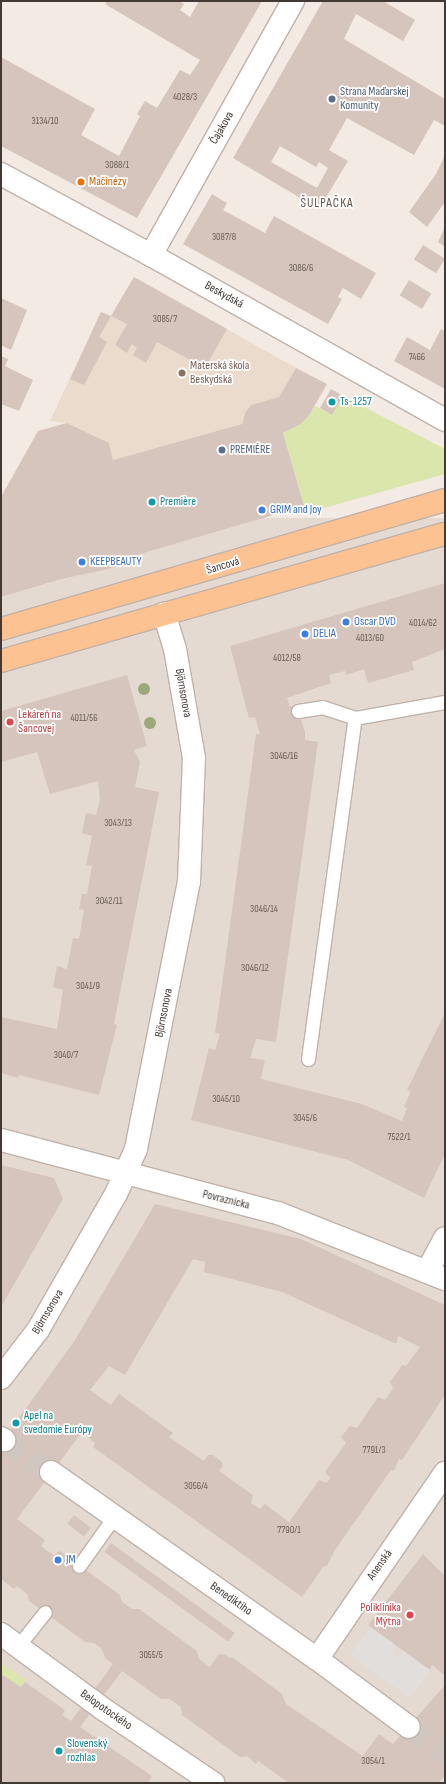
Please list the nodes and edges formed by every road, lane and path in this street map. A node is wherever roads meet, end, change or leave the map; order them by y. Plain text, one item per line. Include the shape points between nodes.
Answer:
1 (293, 1) edge
2 (1, 174) edge
3 (151, 255) junction
4 (445, 420) edge
5 (445, 500) edge
6 (445, 534) edge
7 (164, 614) junction
8 (1, 629) edge
9 (1, 661) edge
10 (445, 702) edge
11 (298, 711) dead end
12 (355, 718) junction
13 (308, 1058) dead end
14 (1, 1140) edge
15 (125, 1174) junction
16 (445, 1238) edge
17 (436, 1275) edge
18 (1, 1378) edge
19 (51, 1472) tunnel mouth
20 (445, 1473) edge
21 (114, 1517) junction
22 (79, 1566) dead end
23 (45, 1612) dead end
24 (9, 1640) edge
25 (317, 1659) junction
26 (409, 1727) tunnel mouth
27 (213, 1783) edge

1 - 3 street, Čajakova
2 - 3 street, Beskydská
3 - 4 street, Beskydská
5 - 8 main road, Šancová
6 - 7 main road
7 - 9 main road
7 - 15 street, Björnsonova via 175,649 194,758 189,882 136,1149
10 - 12 lane
11 - 12 lane via 322,707
12 - 13 lane
14 - 15 street, Povraznícka
15 - 17 street, Povraznícka via 278,1213
15 - 18 street, Björnsonova via 38,1330
16 - 17 street
19 - 21 street, Benediktiho
20 - 25 street, Anenská
21 - 22 lane
21 - 25 street, Benediktiho
23 - 24 lane
24 - 27 street, Belopotockého via 103,1709
25 - 26 street, Benediktiho

